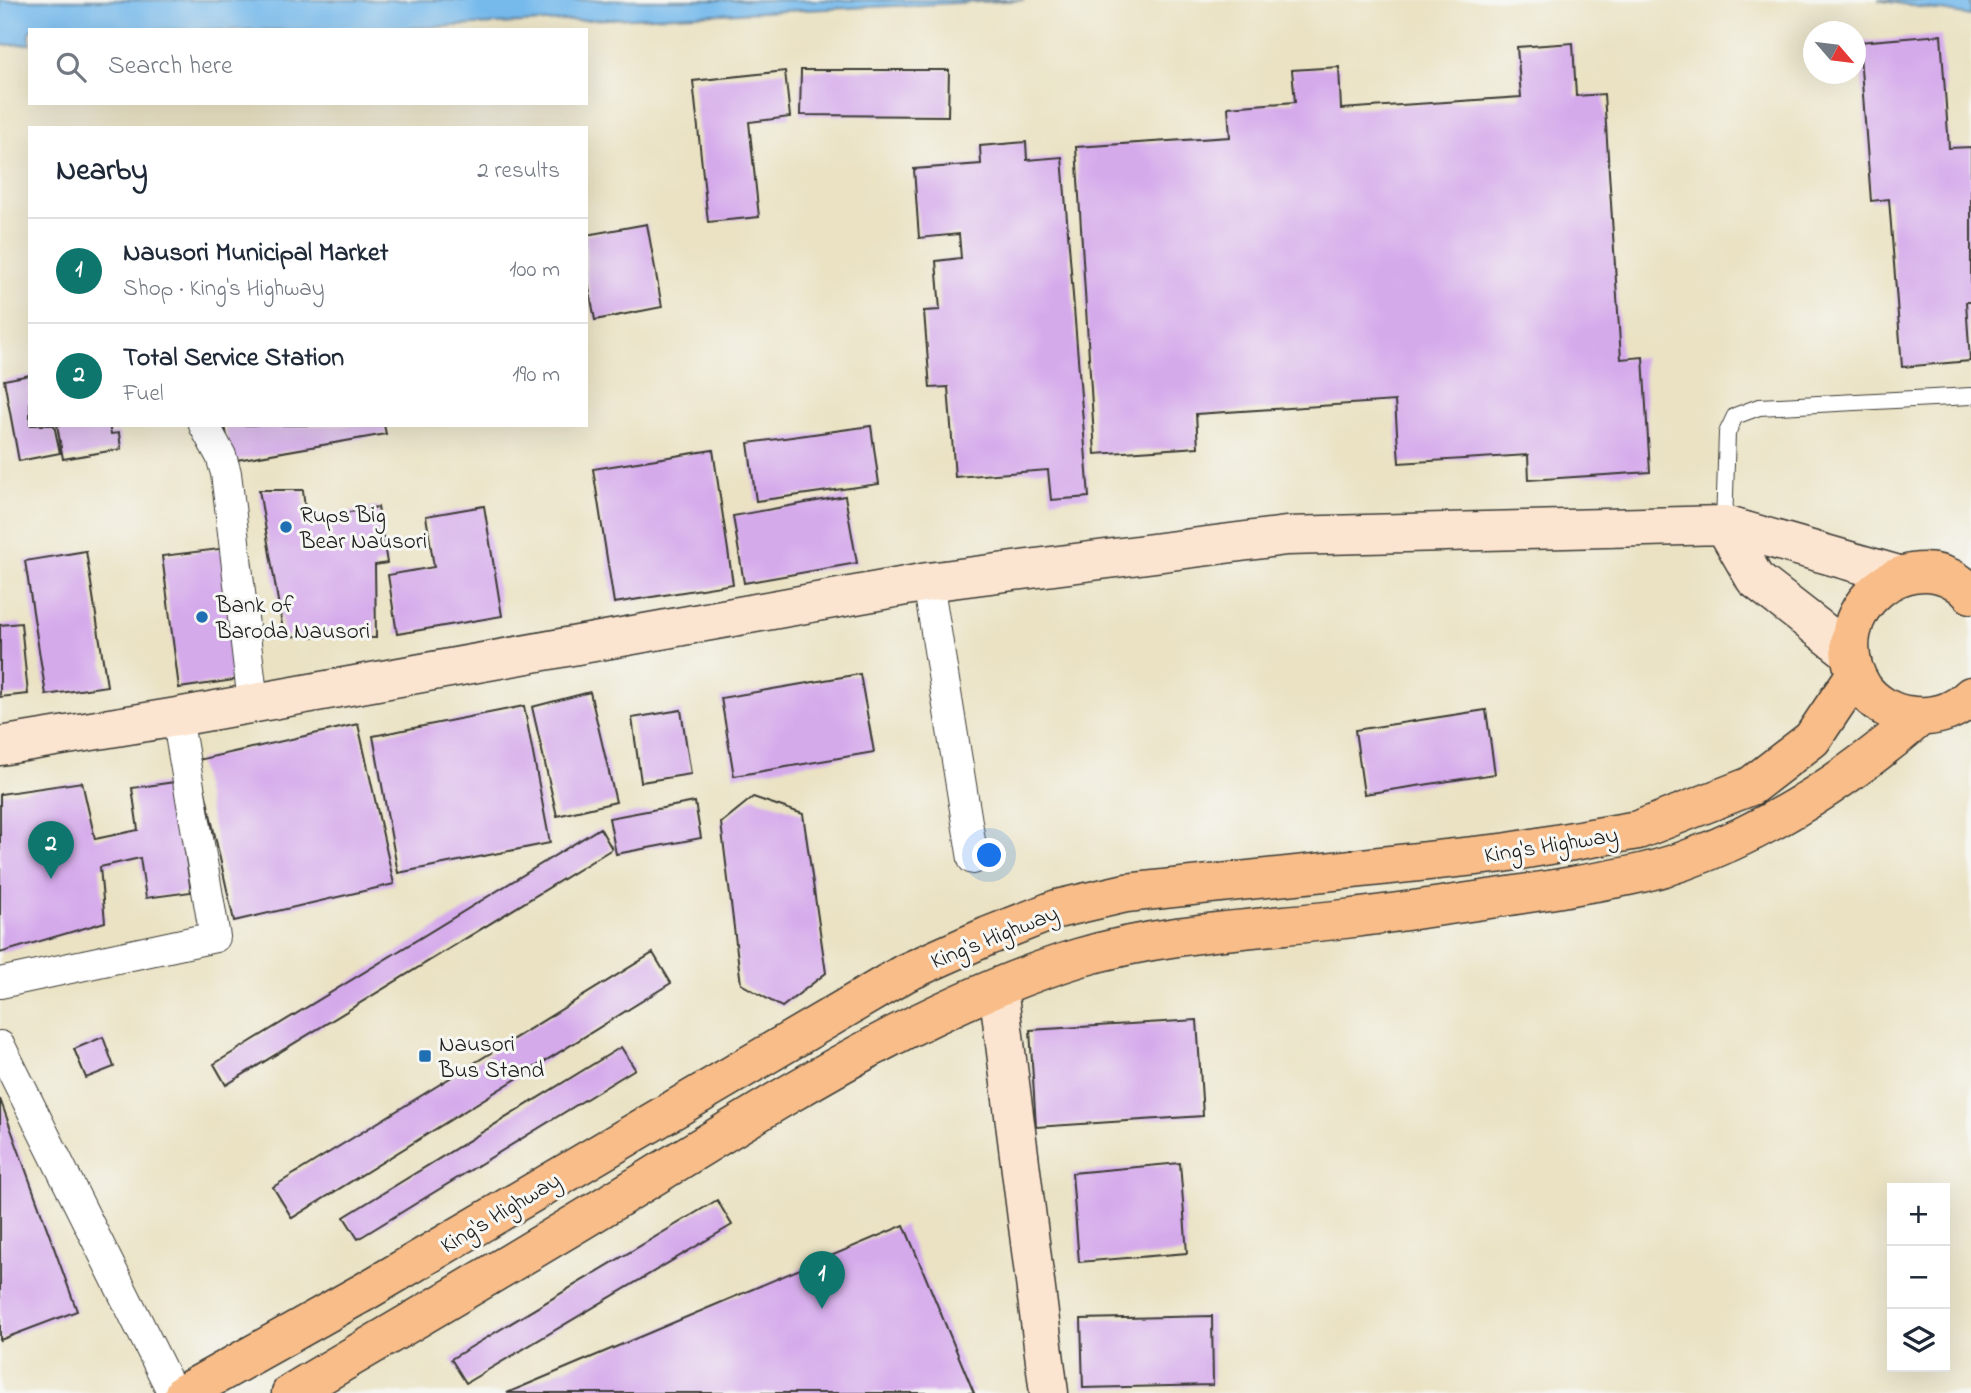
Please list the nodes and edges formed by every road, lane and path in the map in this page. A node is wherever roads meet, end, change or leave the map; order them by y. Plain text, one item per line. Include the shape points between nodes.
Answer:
1 (1971, 396) edge
2 (205, 427) edge
3 (1724, 525) junction
4 (1902, 576) junction
5 (1964, 578) edge
6 (928, 582) junction
7 (1852, 664) junction
8 (1971, 696) edge
9 (253, 703) junction
10 (177, 717) junction
11 (1920, 717) junction
12 (0, 746) edge
13 (973, 859) dead end
14 (0, 983) edge
15 (998, 988) junction
16 (0, 1046) edge
17 (173, 1393) edge
18 (184, 1393) edge
19 (291, 1393) edge
20 (1049, 1393) edge

1 - 3 lane via 1759,407 1735,416 1727,433
2 - 9 street via 226,473
3 - 4 street
3 - 6 street via 1286,536
3 - 7 street via 1755,579
4 - 5 highway via 1925,573
4 - 7 highway via 1873,592 1854,619
6 - 9 street
6 - 13 street
7 - 11 highway via 1866,692 1882,706
7 - 18 highway, King's Highway via 1812,739 1779,766 1751,786 1638,831 1503,853 1126,894 1058,909 988,936 905,973
8 - 11 highway via 1952,710
9 - 10 street
10 - 12 street
10 - 14 street via 215,937
11 - 15 highway, King's Highway via 1835,784 1750,833 1681,862 1608,880 1512,895 1134,944 1077,958
15 - 19 highway, King's Highway via 915,1023 761,1110
15 - 20 street
16 - 17 street

